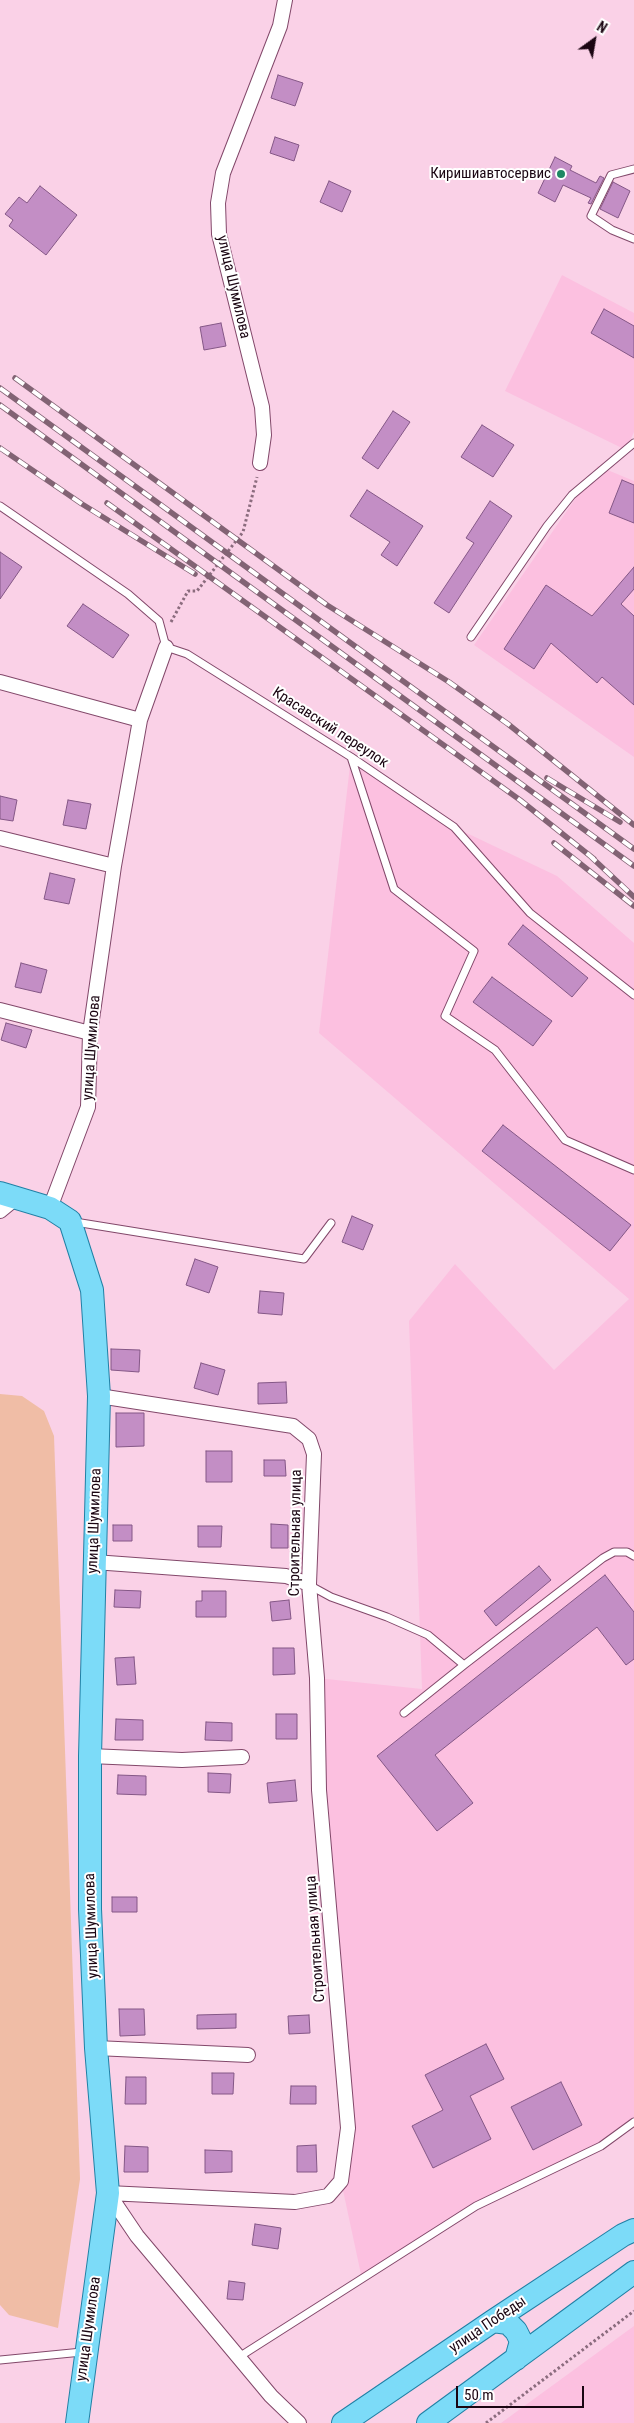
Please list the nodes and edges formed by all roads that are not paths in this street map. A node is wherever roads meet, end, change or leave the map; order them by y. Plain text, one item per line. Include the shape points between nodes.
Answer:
1 (285, 0) edge
2 (634, 169) edge
3 (634, 239) edge
4 (634, 443) edge
5 (260, 463) road end
6 (0, 506) edge
7 (471, 637) dead end
8 (166, 647) junction
9 (0, 682) edge
10 (140, 720) junction
11 (351, 756) junction
12 (0, 838) edge
13 (114, 866) junction
14 (634, 996) edge
15 (0, 1010) edge
16 (90, 1033) junction
17 (634, 1170) edge
18 (5, 1200) edge
19 (50, 1208) junction
20 (70, 1221) junction
21 (332, 1223) dead end
22 (99, 1396) junction
23 (634, 1556) edge
24 (94, 1562) junction
25 (309, 1584) junction
26 (464, 1665) junction
27 (404, 1712) dead end
28 (90, 1756) junction
29 (242, 1757) dead end
30 (96, 2048) junction
31 (248, 2055) dead end
32 (634, 2122) edge
33 (108, 2193) junction
34 (634, 2230) edge
35 (634, 2272) edge
36 (493, 2321) junction
37 (85, 2352) junction
38 (239, 2357) junction
39 (516, 2359) junction
40 (0, 2360) edge
41 (77, 2423) edge
42 (299, 2423) edge
43 (343, 2423) edge
44 (428, 2423) edge

1 - 5 street, улица Шумилова via 280,26 224,174 218,203 219,234 262,407 264,435
2 - 3 lane via 611,175 591,216
4 - 7 lane via 572,495 546,526
6 - 8 lane via 128,594 159,621
8 - 10 street, улица Шумилова
8 - 11 lane, Красавский переулок via 187,654
9 - 10 street
10 - 13 street, улица Шумилова
11 - 14 lane, Красавский переулок via 454,827 530,913
11 - 17 lane via 394,890 474,951 445,1016 495,1050 565,1140
12 - 13 street
13 - 16 street, улица Шумилова
15 - 16 street
16 - 19 street, улица Шумилова via 88,1107
18 - 19 main road
19 - 20 main road
20 - 21 lane via 304,1259
20 - 22 main road, улица Шумилова via 92,1290
22 - 24 main road, улица Шумилова
22 - 25 street, Строительная улица via 293,1426 309,1439 314,1454
23 - 26 lane via 627,1552 614,1552 603,1558
24 - 25 street via 286,1576
24 - 28 main road, улица Шумилова
25 - 26 lane via 331,1597 428,1635
25 - 33 street, Строительная улица via 317,1678 319,1790 348,2128 340,2181 328,2196 295,2202
26 - 27 lane
28 - 29 street via 182,1760
28 - 30 main road, улица Шумилова via 90,1909
30 - 31 street
30 - 33 main road, улица Шумилова
32 - 38 lane via 601,2146 476,2206
33 - 37 main road, улица Шумилова
33 - 38 street via 138,2236
34 - 36 main road, улица Победы
35 - 39 main road
36 - 39 main road via 508,2323 516,2331 521,2341
36 - 43 main road, улица Победы
37 - 40 lane
37 - 41 main road, улица Шумилова
38 - 42 street via 270,2396
39 - 44 main road

